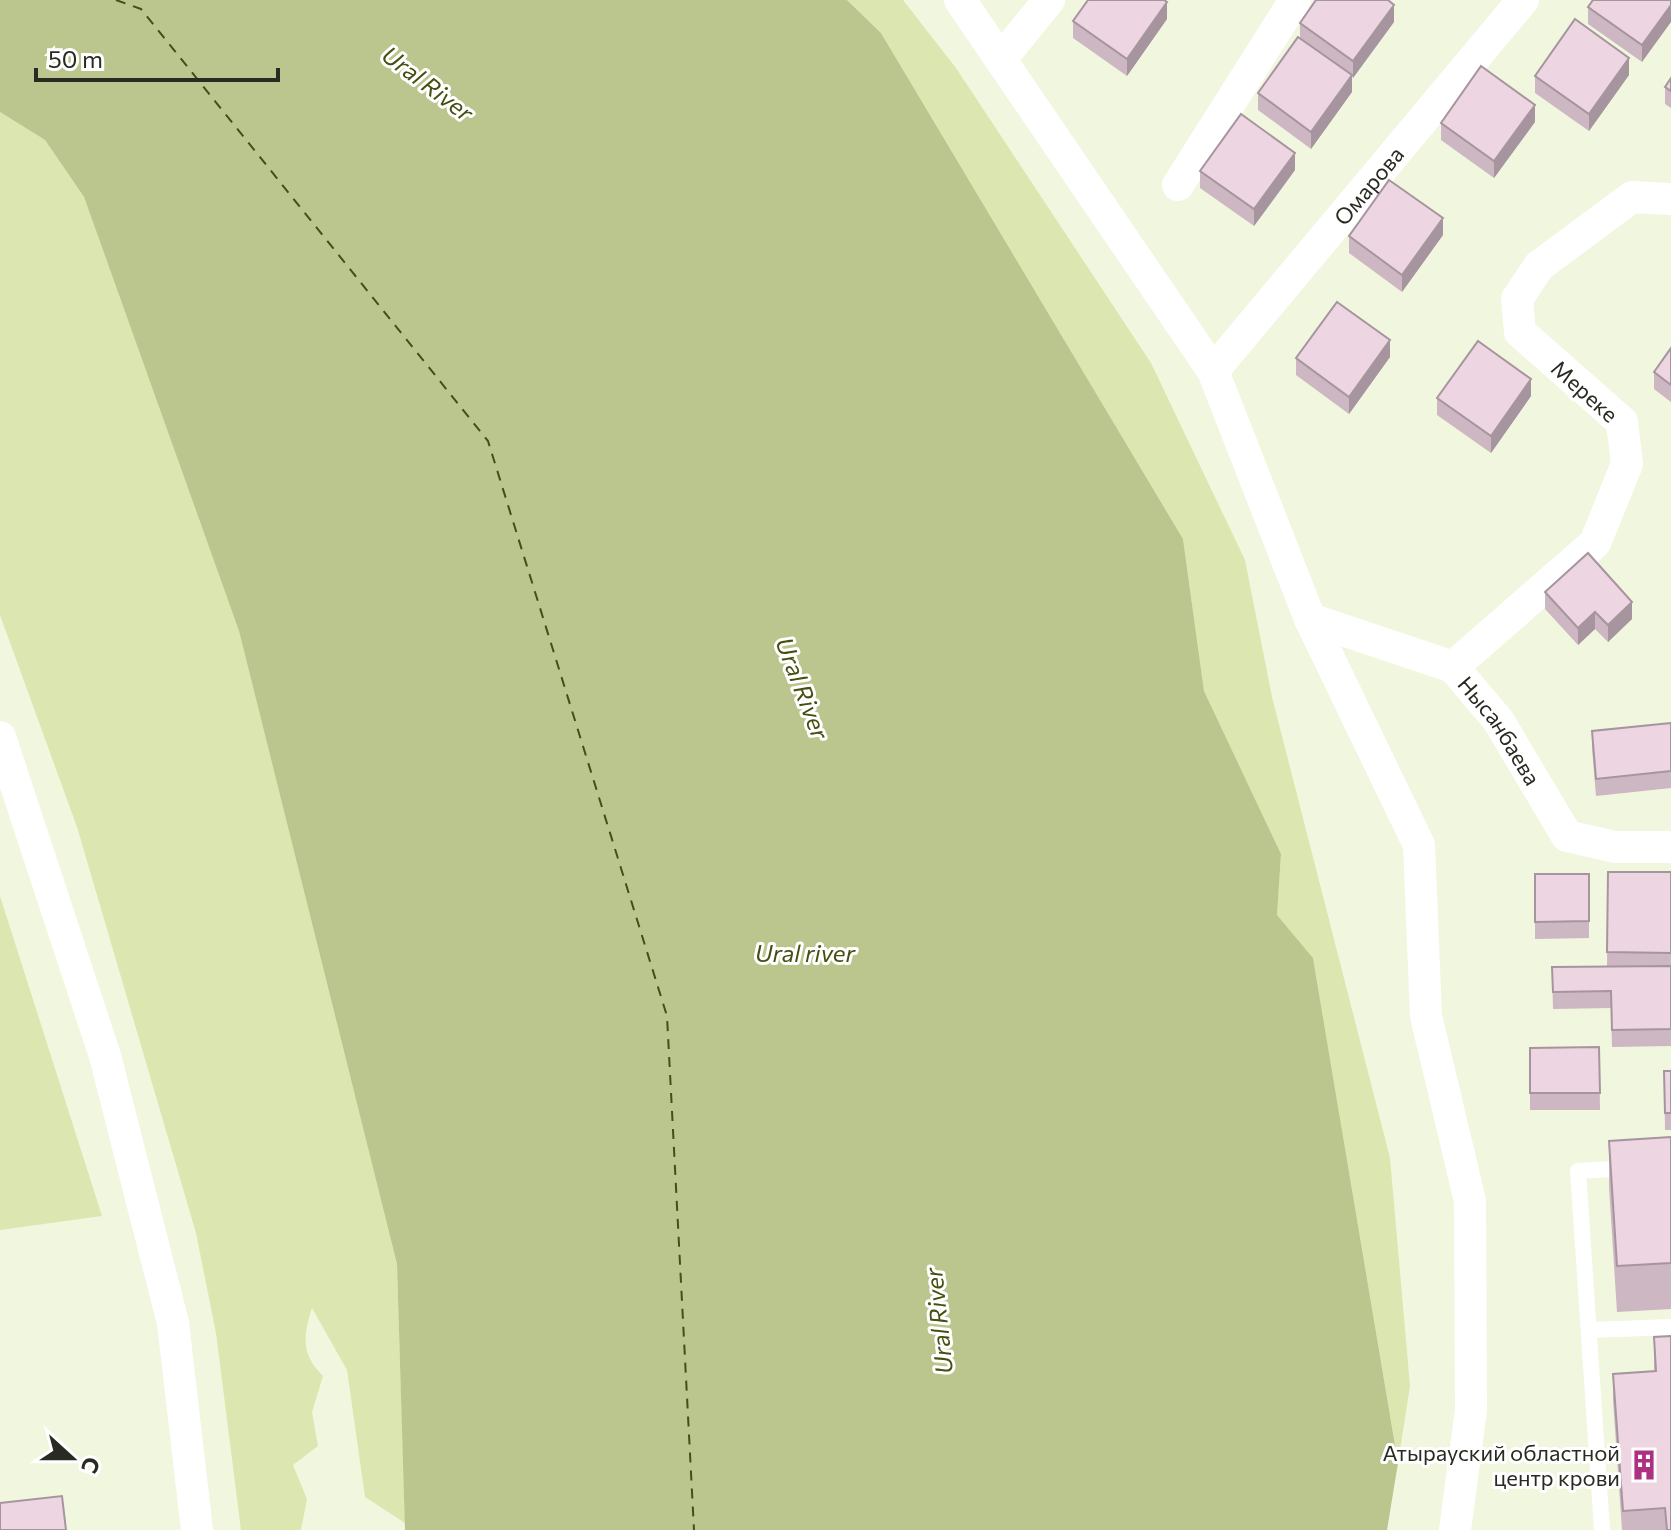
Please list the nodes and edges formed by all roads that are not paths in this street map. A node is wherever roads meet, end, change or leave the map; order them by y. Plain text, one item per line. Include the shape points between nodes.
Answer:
1 (960, 0) edge
2 (1049, 0) edge
3 (1295, 0) edge
4 (1523, 0) edge
5 (1001, 59) junction
6 (1178, 185) dead end
7 (1671, 199) edge
8 (1213, 371) junction
9 (1310, 619) junction
10 (1453, 667) junction
11 (0, 737) edge
12 (1671, 847) edge
13 (1647, 1167) edge
14 (1671, 1327) edge
15 (1590, 1330) junction
16 (197, 1530) edge
17 (1455, 1530) edge
18 (1602, 1530) edge

1 - 5 street
2 - 5 street
3 - 6 street
4 - 8 street, Омарова
5 - 8 street
7 - 10 street, Мереке via 1632,197 1539,266 1517,299 1520,332 1622,422 1627,464 1595,543
8 - 9 street
9 - 10 street, Нысанбаева
9 - 17 street via 1419,845 1426,1016 1470,1201 1471,1410
10 - 12 street, Нысанбаева via 1498,720 1567,836 1615,847
11 - 16 street via 105,1056 173,1323
13 - 15 lane via 1578,1171
14 - 15 lane
15 - 18 lane

